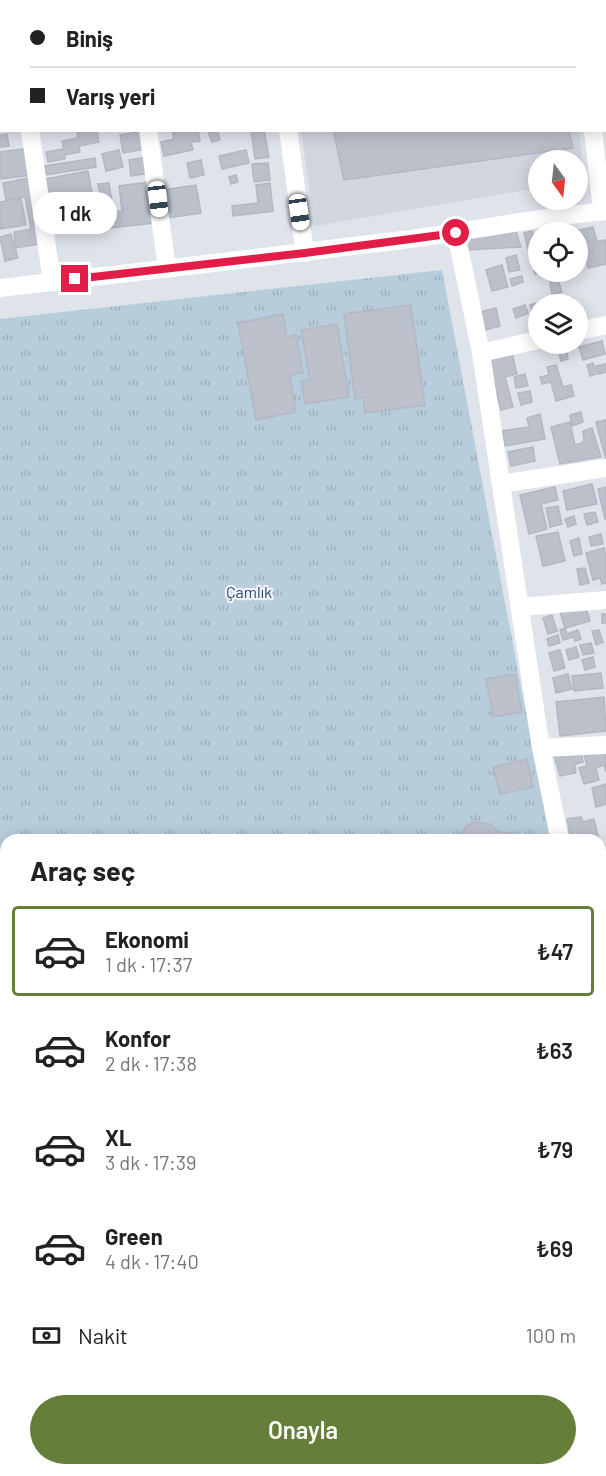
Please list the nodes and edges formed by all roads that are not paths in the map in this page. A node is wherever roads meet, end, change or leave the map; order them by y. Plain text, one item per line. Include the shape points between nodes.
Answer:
1 (30, 132) edge
2 (148, 132) edge
3 (288, 132) edge
4 (593, 132) edge
5 (604, 211) edge
6 (456, 233) junction
7 (305, 253) junction
8 (167, 268) junction
9 (52, 282) junction
10 (0, 288) edge
11 (606, 325) edge
12 (588, 329) edge
13 (528, 342) edge
14 (481, 353) junction
15 (606, 468) edge
16 (501, 484) junction
17 (606, 600) edge
18 (520, 607) junction
19 (606, 745) edge
20 (542, 748) junction
21 (559, 834) edge

1 - 9 street
2 - 8 street
3 - 7 street
4 - 5 street
5 - 6 street
6 - 7 street
6 - 14 street
7 - 8 street
8 - 9 street
9 - 10 street
11 - 12 street
13 - 14 street
14 - 16 street
15 - 16 street
16 - 18 street
17 - 18 street
18 - 20 street
19 - 20 street
20 - 21 street

